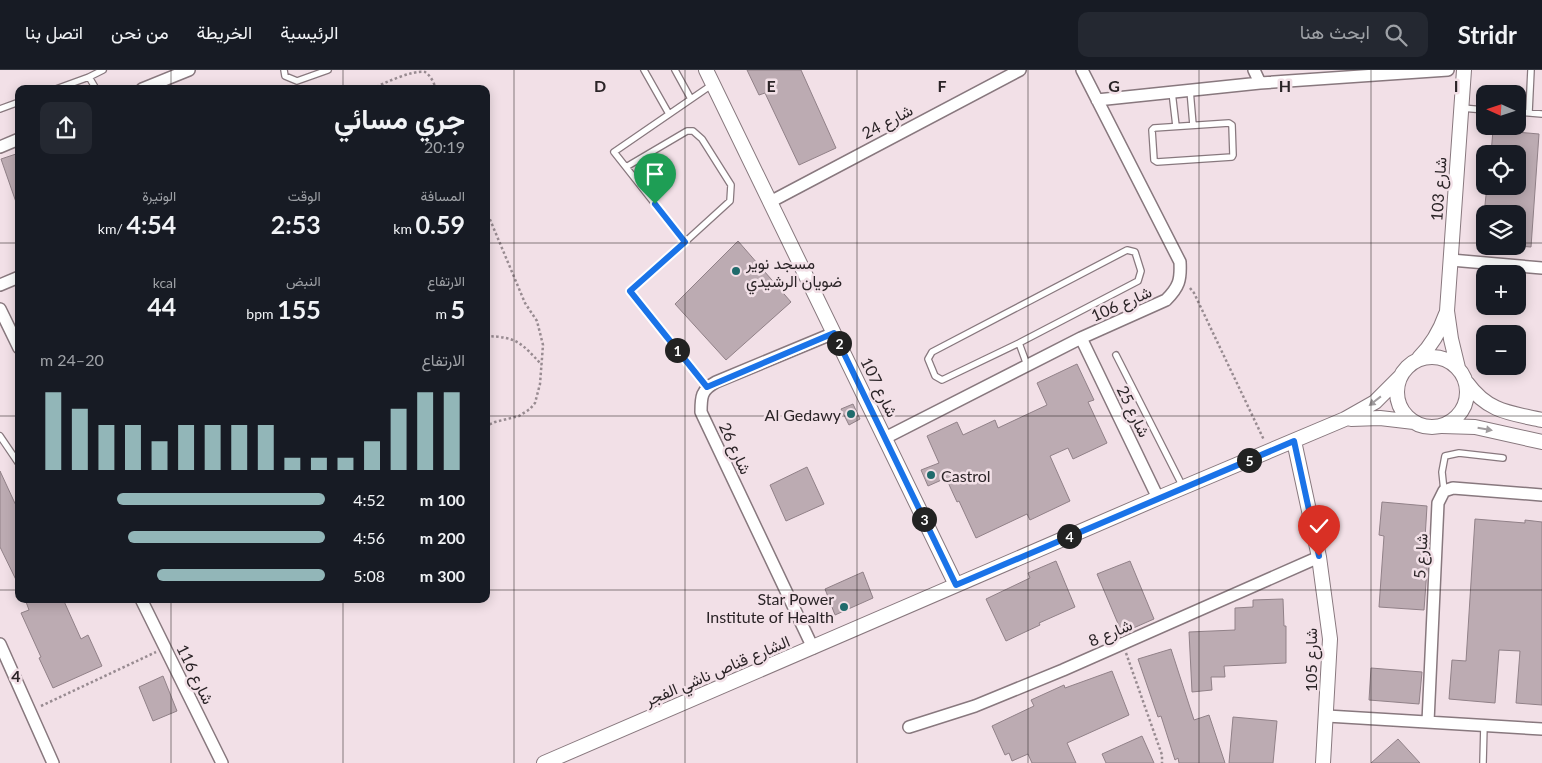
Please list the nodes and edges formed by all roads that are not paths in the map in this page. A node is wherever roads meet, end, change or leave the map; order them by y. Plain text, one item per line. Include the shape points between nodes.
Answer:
1 (103, 70) edge
2 (188, 70) edge
3 (284, 70) edge
4 (328, 70) edge
5 (644, 70) edge
6 (675, 70) edge
7 (706, 70) edge
8 (1020, 70) edge
9 (1082, 70) edge
10 (1254, 70) edge
11 (1448, 70) edge
12 (1464, 70) edge
13 (1531, 70) edge
14 (1322, 74) edge
15 (89, 77) junction
16 (1260, 83) junction
17 (713, 84) junction
18 (67, 85) edge
19 (94, 85) edge
20 (152, 85) edge
21 (1190, 90) junction
22 (1172, 92) junction
23 (691, 99) junction
24 (1097, 100) junction
25 (15, 103) edge
26 (1462, 108) junction
27 (0, 109) edge
28 (1476, 109) edge
29 (1528, 112) joint
30 (669, 114) junction
31 (1542, 114) edge
32 (1193, 125) junction
33 (1176, 126) junction
34 (15, 141) edge
35 (0, 147) edge
36 (626, 167) junction
37 (770, 202) junction
38 (685, 242) junction
39 (1451, 260) junction
40 (1542, 268) edge
41 (15, 279) edge
42 (0, 285) edge
43 (0, 310) edge
44 (1447, 310) junction
45 (834, 333) junction
46 (1082, 338) junction
47 (15, 340) edge
48 (1019, 343) junction
49 (1116, 355) dead end
50 (1419, 358) junction
51 (1027, 365) junction
52 (1458, 368) junction
53 (1400, 377) junction
54 (1466, 383) junction
55 (707, 387) junction
56 (1345, 420) junction
57 (1542, 420) edge
58 (1415, 422) junction
59 (1437, 427) junction
60 (0, 436) edge
61 (885, 438) junction
62 (1294, 441) junction
63 (1542, 442) edge
64 (15, 458) edge
65 (1504, 458) dead end
66 (1183, 487) junction
67 (1444, 491) junction
68 (1542, 495) edge
69 (1158, 498) junction
70 (1319, 556) junction
71 (956, 585) junction
72 (143, 603) edge
73 (0, 644) edge
74 (813, 648) junction
75 (1327, 716) junction
76 (1428, 722) junction
77 (1484, 725) junction
78 (909, 727) dead end
79 (1542, 729) edge
80 (53, 763) edge
81 (222, 763) edge
82 (544, 763) edge
83 (1323, 763) edge
84 (1483, 763) edge

1 - 15 lane
2 - 20 street
3 - 4 lane via 286,76 296,81
5 - 30 lane
6 - 23 lane
7 - 17 street, شارع 107
8 - 37 street, شارع 24
9 - 24 street
10 - 16 street
11 - 14 street
12 - 26 street, شارع 103
13 - 29 lane
14 - 16 street
15 - 18 lane
15 - 19 lane
16 - 21 street
17 - 23 lane
17 - 37 street, شارع 107
21 - 22 street
21 - 32 lane
22 - 24 street
22 - 33 lane
23 - 30 lane
24 - 46 street, شارع 106 via 1180,262 1181,277 1175,291 1166,300
25 - 27 lane
26 - 28 lane
26 - 39 street, شارع 103
29 - 31 lane
30 - 36 lane via 614,152
32 - 33 lane
32 - 33 lane via 1231,123 1232,157 1155,161 1152,130
34 - 35 street
36 - 38 lane
36 - 38 lane via 686,130 693,131 702,139 731,185 730,201
37 - 45 street, شارع 107
38 - 55 lane via 630,291
39 - 40 street
39 - 44 street, شارع 103
41 - 42 street
43 - 47 street
44 - 50 street, شارع 103 via 1436,337
44 - 52 street, شارع 103
45 - 55 street
45 - 61 street, شارع 107
46 - 51 street, شارع 106
46 - 69 street, شارع 25
48 - 48 lane via 1138,281 1141,271 1134,252 1127,250 932,352 928,359 935,376 942,380
48 - 51 lane
49 - 66 lane
50 - 52 street via 1440,357
50 - 53 street
51 - 61 street, شارع 106
52 - 54 street
53 -> 56 street, الشارع قناص ناشي الفجر via 1375,402
53 - 58 street via 1397,387 1399,402 1406,416
54 - 57 street via 1488,405
54 - 59 street via 1468,393 1462,412
55 - 74 street, شارع 26 via 701,398 701,412
56 - 58 street, الشارع قناص ناشي الفجر via 1380,418
56 - 62 street, الشارع قناص ناشي الفجر
58 - 59 street
59 -> 63 street via 1475,427
60 - 64 lane
61 - 71 street, شارع 107
62 - 66 street, الشارع قناص ناشي الفجر
62 - 70 street, شارع 105
65 - 67 lane via 1458,453 1445,456 1442,472
66 - 69 street, الشارع قناص ناشي الفجر
67 - 68 street via 1453,488
67 - 76 street, شارع 5 via 1438,503
69 - 71 street, الشارع قناص ناشي الفجر
70 - 75 street, شارع 105 via 1330,639
70 - 78 street, شارع 8 via 975,706
71 - 74 street, الشارع قناص ناشي الفجر
72 - 81 street, شارع 116
73 - 80 street
74 - 82 street, الشارع قناص ناشي الفجر
75 - 76 street
75 - 83 street, شارع 105
76 - 77 street
77 - 79 street
77 - 84 lane

